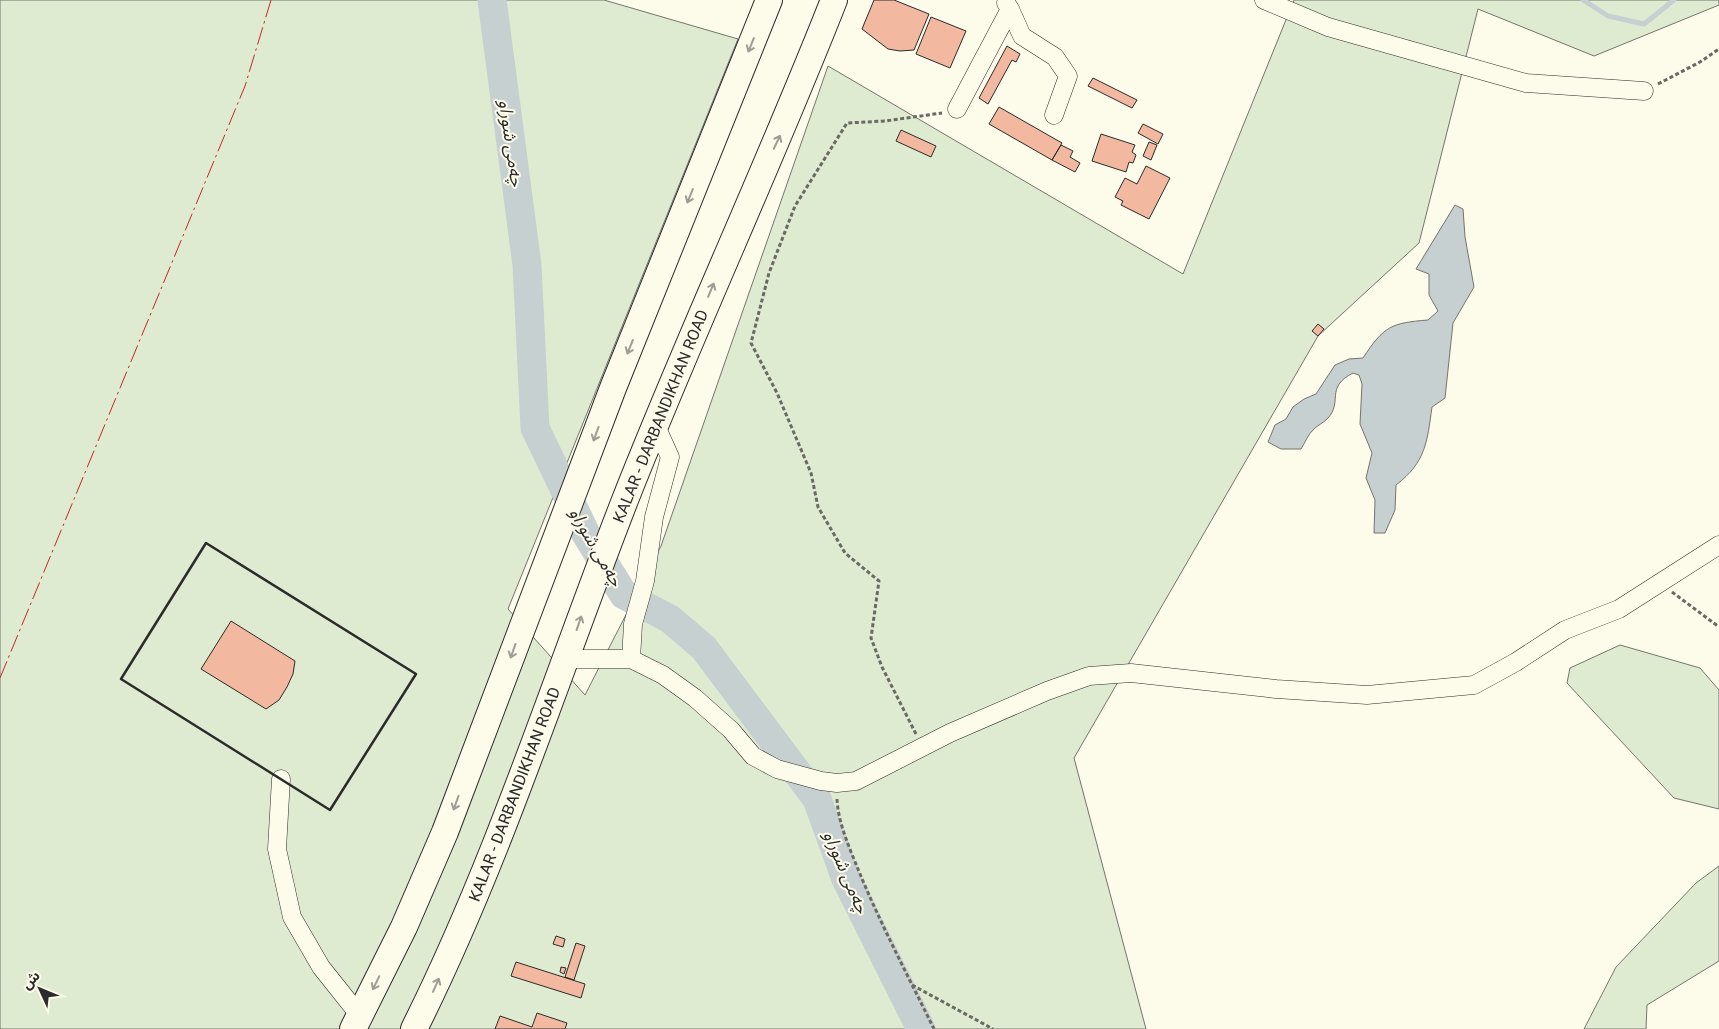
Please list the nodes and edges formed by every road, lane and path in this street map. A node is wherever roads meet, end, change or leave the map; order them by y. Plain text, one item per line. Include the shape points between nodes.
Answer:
1 (770, 0) edge
2 (834, 0) edge
3 (1264, 0) edge
4 (1007, 4) edge
5 (1719, 49) edge
6 (1644, 91) joint
7 (957, 109) joint
8 (1054, 115) dead end
9 (655, 424) junction
10 (1719, 545) edge
11 (1659, 583) junction
12 (1719, 627) edge
13 (566, 659) junction
14 (631, 660) junction
15 (923, 747) junction
16 (281, 779) dead end
17 (837, 783) junction
18 (912, 985) junction
19 (357, 1022) edge
20 (414, 1029) edge
21 (934, 1029) edge
22 (993, 1029) edge

1 -> 19 highway via 613,388 445,832 404,927
9 -> 2 highway, KALAR - DARBANDIKHAN ROAD via 734,235 784,126
3 - 6 street via 1338,29 1526,83
4 - 7 street
4 - 8 street via 1022,36 1055,57 1068,76
5 - 6 path
7 - 15 path via 885,121 847,123 795,206 769,273 751,343 777,393 811,473 818,507 844,553 879,581 871,638 882,667
13 -> 9 highway, KALAR - DARBANDIKHAN ROAD
9 - 14 street via 670,457 654,516 645,581 633,624
10 - 11 street
11 - 12 path
11 - 15 street via 1619,609 1565,630 1474,685 1367,695 1131,673 1089,676 1047,691
13 - 14 street
20 -> 13 highway, KALAR - DARBANDIKHAN ROAD via 488,866
14 - 17 street via 663,676 695,698 731,730 753,756 777,769 821,782
15 - 17 street via 856,781
16 - 19 street via 278,848 292,917
17 - 18 path via 838,808 850,848
18 - 21 path
18 - 22 path

